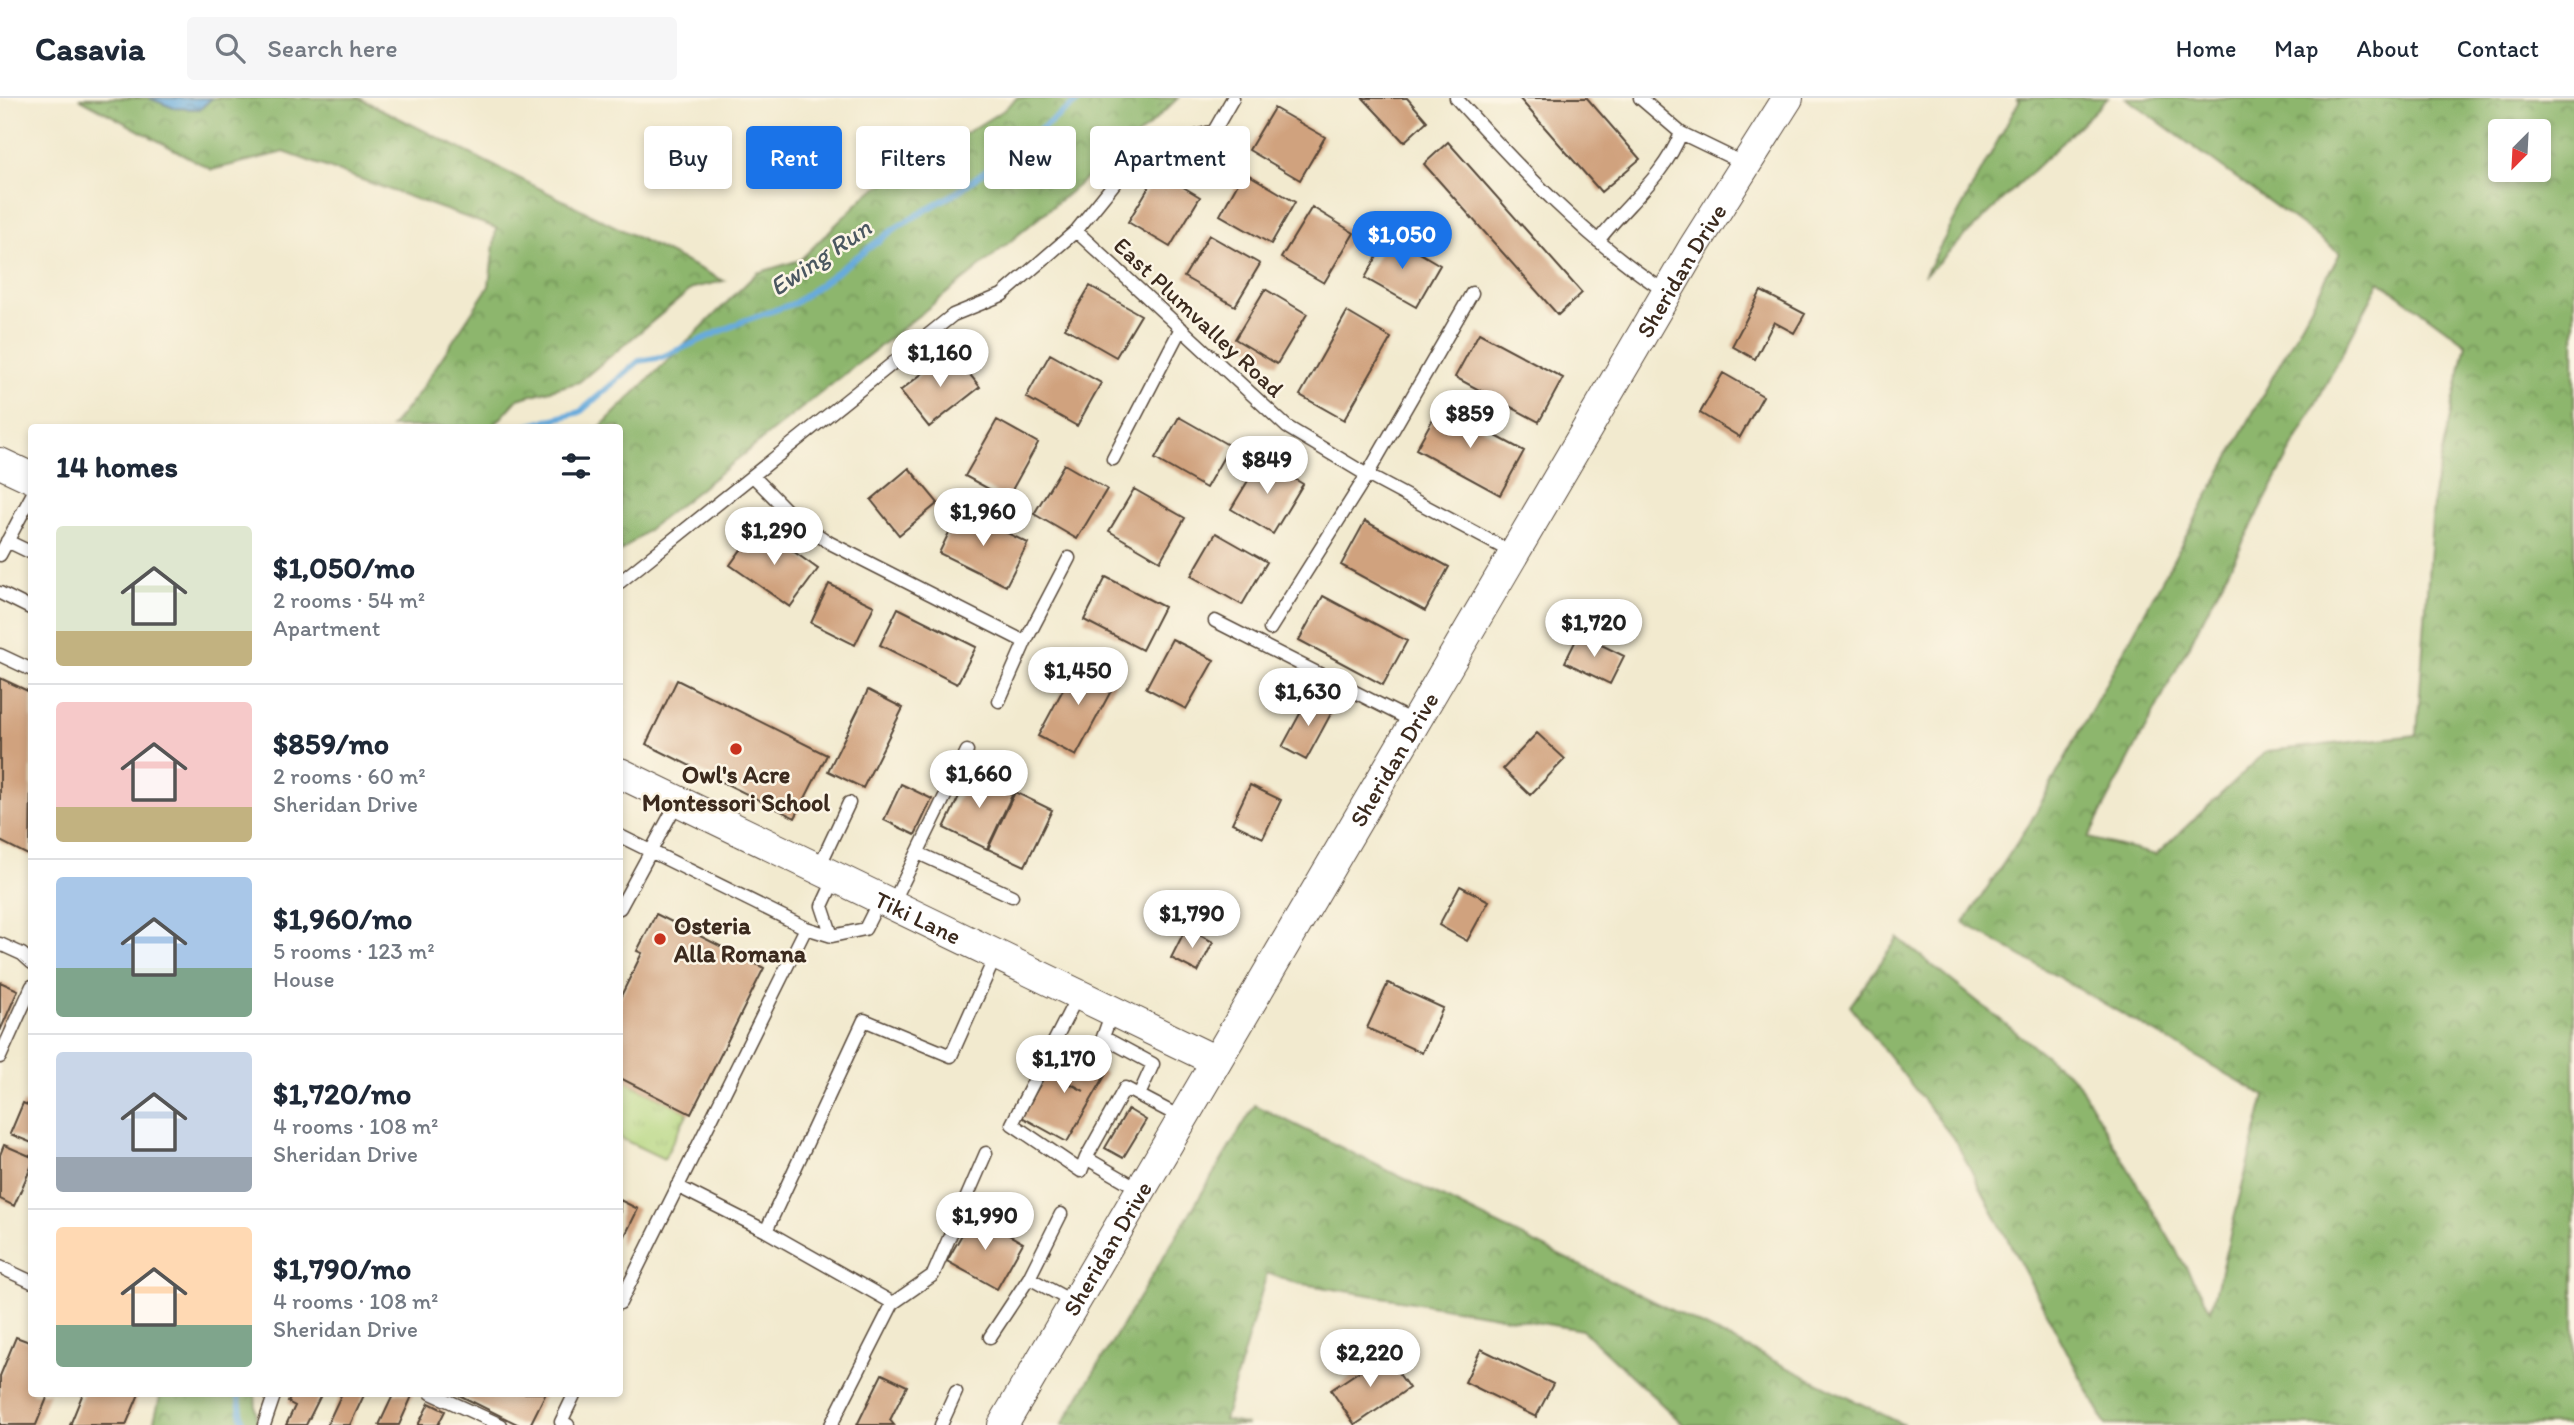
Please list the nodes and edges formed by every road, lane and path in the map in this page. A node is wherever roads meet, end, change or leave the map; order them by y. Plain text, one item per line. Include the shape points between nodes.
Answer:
1 (1233, 98) edge
2 (1456, 98) edge
3 (1640, 98) edge
4 (1788, 98) edge
5 (1681, 133) junction
6 (1745, 164) junction
7 (1076, 231) junction
8 (1598, 241) junction
9 (1472, 293) dead end
10 (1667, 293) junction
11 (1181, 328) junction
12 (1113, 459) dead end
13 (0, 463) edge
14 (1367, 475) junction
15 (28, 476) edge
16 (753, 476) junction
17 (28, 503) edge
18 (8, 541) junction
19 (28, 551) edge
20 (1515, 554) junction
21 (0, 555) edge
22 (1069, 558) dead end
23 (623, 580) edge
24 (0, 593) edge
25 (28, 607) edge
26 (1215, 621) dead end
27 (1270, 629) dead end
28 (1025, 642) junction
29 (0, 654) edge
30 (28, 668) edge
31 (999, 701) dead end
32 (1415, 722) junction
33 (967, 751) dead end
34 (623, 774) edge
35 (678, 801) junction
36 (849, 803) dead end
37 (623, 837) edge
38 (651, 851) junction
39 (918, 853) junction
40 (827, 873) junction
41 (1012, 896) dead end
42 (623, 900) edge
43 (886, 902) junction
44 (806, 928) junction
45 (832, 936) junction
46 (0, 944) edge
47 (996, 954) junction
48 (28, 959) edge
49 (1079, 993) junction
50 (28, 995) edge
51 (1113, 1009) junction
52 (0, 1057) edge
53 (1216, 1060) junction
54 (1139, 1095) junction
55 (1182, 1118) junction
56 (986, 1153) dead end
57 (1086, 1158) junction
58 (677, 1186) junction
59 (1141, 1190) junction
60 (1061, 1214) dead end
61 (766, 1231) junction
62 (0, 1266) edge
63 (1029, 1278) junction
64 (28, 1281) edge
65 (623, 1297) edge
66 (1073, 1302) junction
67 (893, 1303) junction
68 (990, 1337) dead end
69 (956, 1392) dead end
70 (274, 1397) edge
71 (440, 1397) edge
72 (573, 1397) edge
73 (563, 1424) edge
74 (264, 1425) edge
75 (501, 1425) edge
76 (831, 1425) edge
77 (941, 1425) edge
78 (1003, 1425) edge

1 - 7 lane via 1214,131 1134,159
2 - 8 lane
3 - 5 lane
4 - 6 street, Sheridan Drive
5 - 6 lane
5 - 8 lane via 1661,172
6 - 10 street, Sheridan Drive
7 - 11 lane, East Plumvalley Road
7 - 16 lane via 1002,295 953,315
8 - 10 lane
9 - 14 lane
10 - 20 street, Sheridan Drive
11 - 12 lane
11 - 14 lane, East Plumvalley Road via 1287,427
13 - 15 street
14 - 20 lane, East Plumvalley Road
14 - 27 lane
16 - 23 lane
16 - 28 lane via 798,523 830,543
17 - 18 lane
18 - 19 lane
18 - 21 lane
20 - 32 street, Sheridan Drive
22 - 28 lane
24 - 25 lane
26 - 32 lane
28 - 31 lane
29 - 30 lane
32 - 53 street, Sheridan Drive
33 - 39 lane
34 - 35 street, Tiki Lane
35 - 38 lane
35 - 40 street, Tiki Lane
36 - 40 lane
37 - 38 lane
38 - 42 lane
38 - 44 lane
39 - 41 lane
39 - 43 lane
40 - 43 street, Tiki Lane
40 - 45 lane via 822,906
43 - 45 lane via 865,929
43 - 47 street, Tiki Lane
44 - 45 lane
44 - 58 lane
46 - 48 lane
47 - 49 street, Tiki Lane
47 - 61 lane via 951,1056 864,1020
49 - 51 street, Tiki Lane
49 - 57 lane via 1012,1124 1081,1171
50 - 52 lane
51 - 53 street, Tiki Lane
51 - 54 lane via 1103,1037 1153,1064
53 - 55 street, Sheridan Drive
54 - 55 lane
54 - 57 lane via 1125,1088
55 - 59 street, Sheridan Drive
56 - 67 lane via 933,1275
57 - 59 lane
58 - 61 lane
58 - 65 lane
59 - 66 street, Sheridan Drive
60 - 63 lane
61 - 67 lane
62 - 64 lane
63 - 66 lane
63 - 68 lane
66 - 78 street, Sheridan Drive
67 - 76 lane
69 - 77 lane
70 - 74 lane
71 - 75 lane
72 - 73 lane

